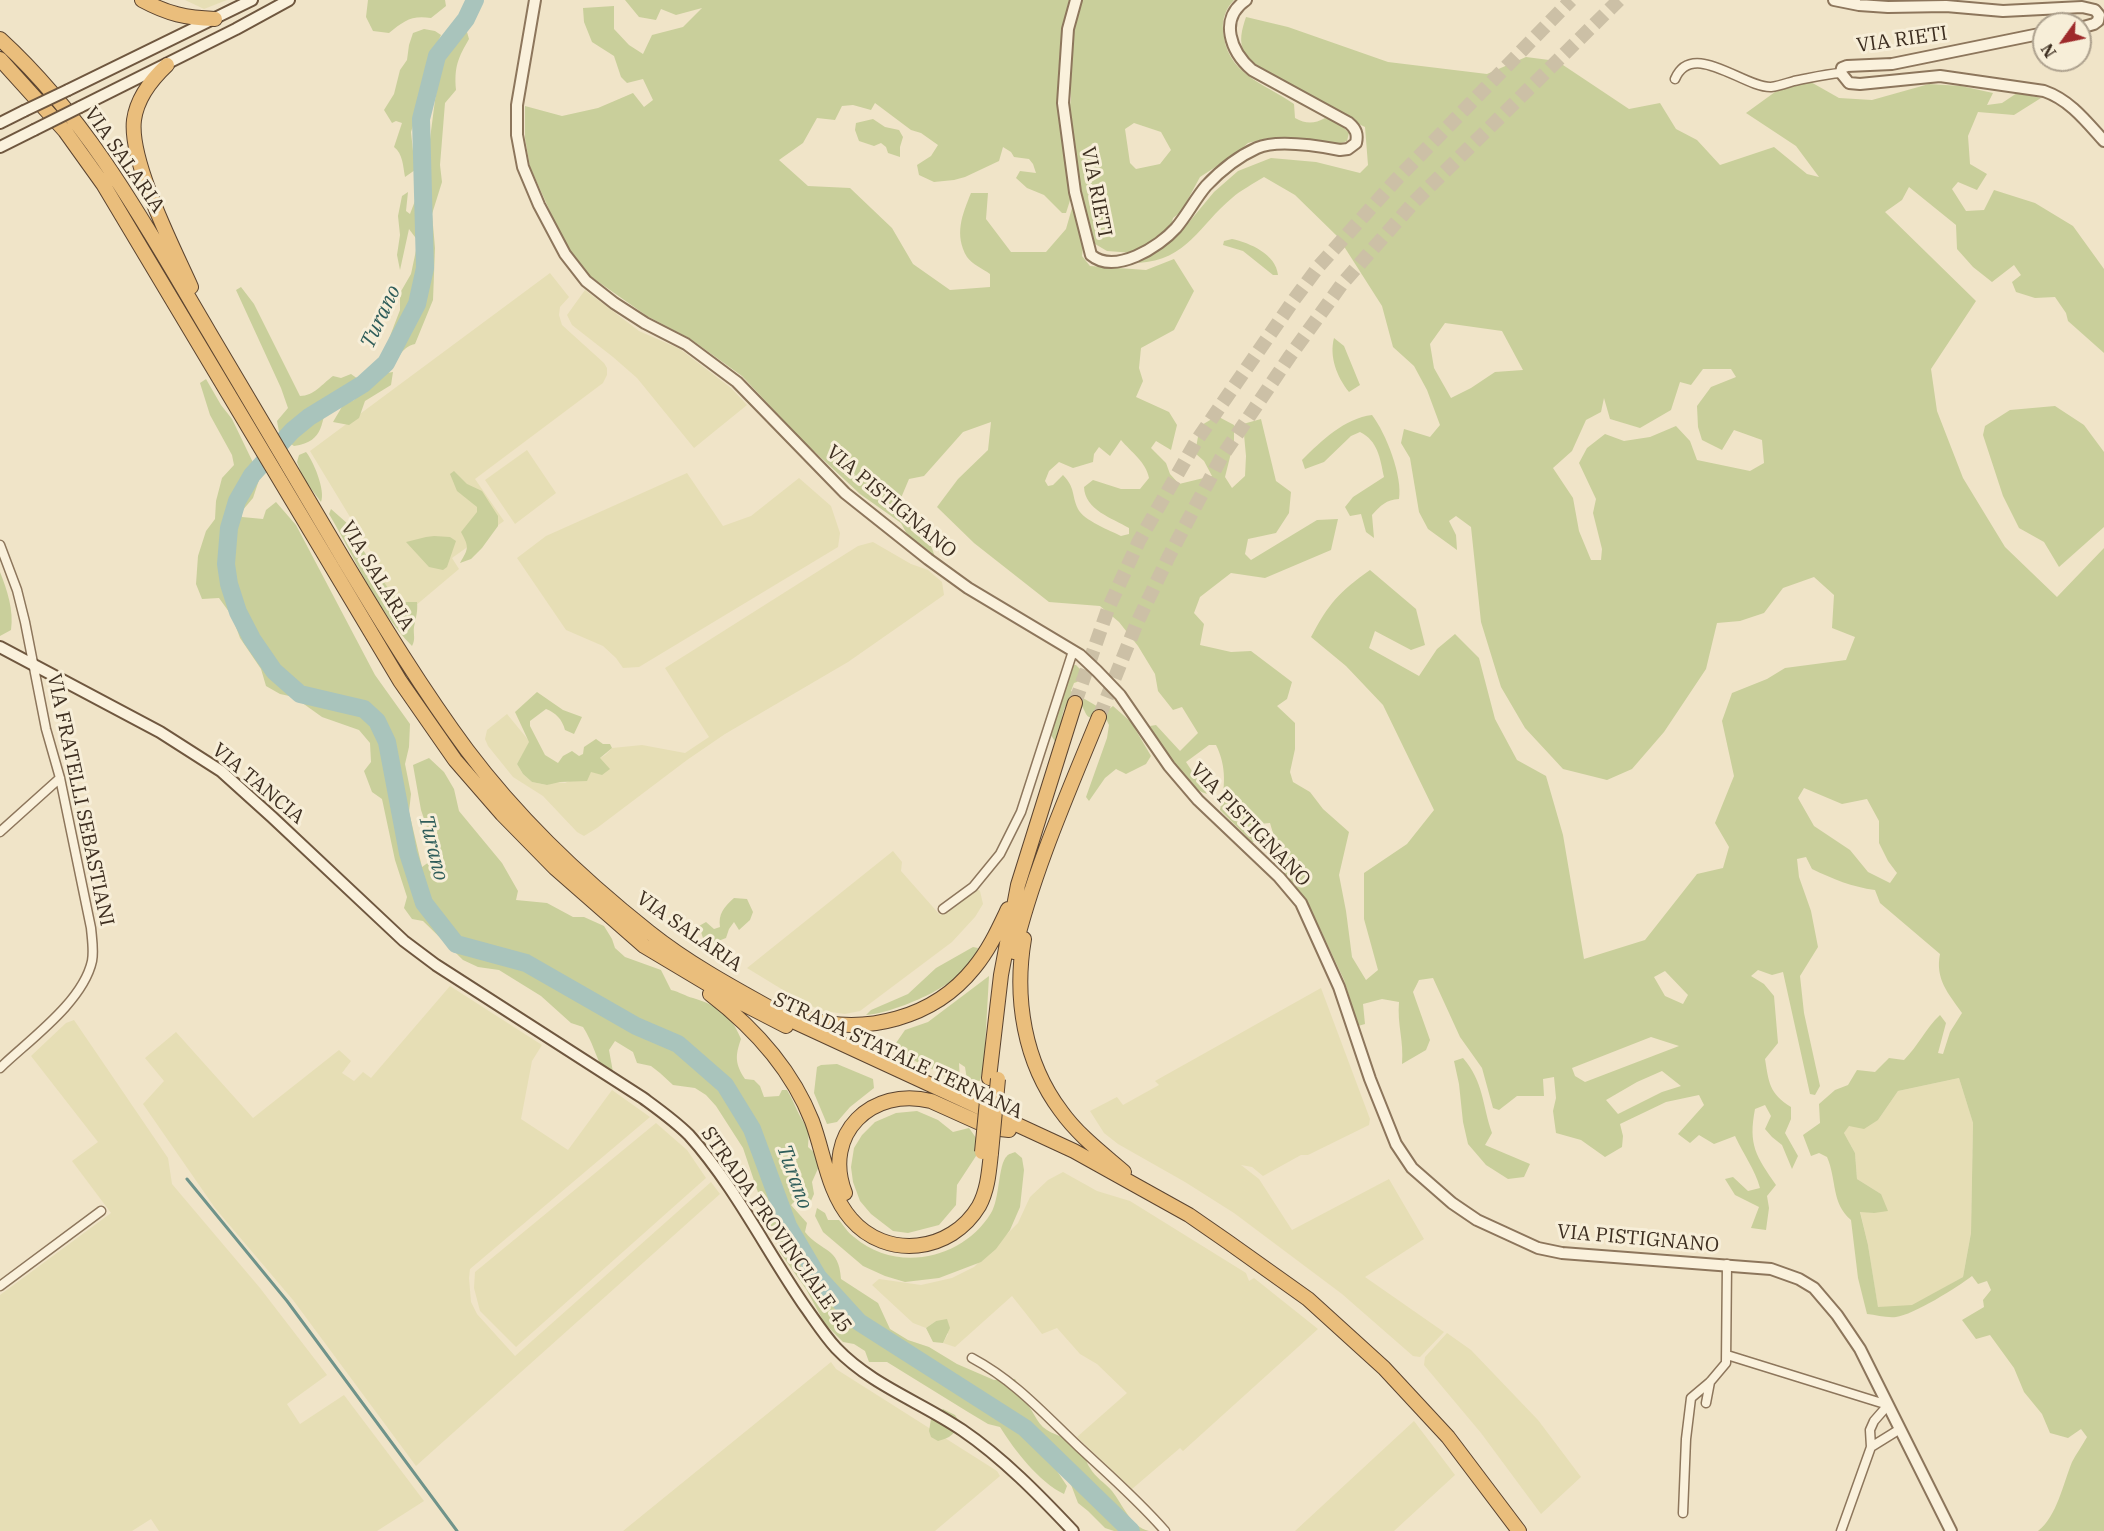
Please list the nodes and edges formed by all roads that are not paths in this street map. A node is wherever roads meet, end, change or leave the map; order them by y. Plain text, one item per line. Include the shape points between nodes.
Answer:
1 (142, 0) edge
2 (252, 0) edge
3 (289, 0) edge
4 (535, 0) edge
5 (1076, 0) edge
6 (1246, 0) edge
7 (1833, 0) edge
8 (215, 19) junction
9 (2092, 25) edge
10 (2032, 35) edge
11 (0, 39) edge
12 (0, 59) edge
13 (167, 65) junction
14 (1840, 73) junction
15 (1675, 79) dead end
16 (0, 123) edge
17 (2104, 141) edge
18 (0, 147) edge
19 (214, 341) junction
20 (310, 516) junction
21 (0, 545) edge
22 (0, 647) edge
23 (1073, 651) junction
24 (34, 665) junction
25 (1075, 704) tunnel mouth
26 (1099, 717) tunnel mouth
27 (60, 778) junction
28 (0, 832) edge
29 (1018, 885) junction
30 (1033, 891) junction
31 (943, 909) dead end
32 (671, 963) junction
33 (436, 965) joint
34 (753, 999) junction
35 (0, 1068) edge
36 (994, 1079) junction
37 (1009, 1130) junction
38 (987, 1152) junction
39 (1114, 1173) junction
40 (1149, 1192) junction
41 (101, 1211) dead end
42 (1727, 1264) junction
43 (0, 1286) edge
44 (1727, 1355) junction
45 (972, 1358) dead end
46 (1710, 1382) junction
47 (1706, 1403) dead end
48 (1887, 1405) junction
49 (1900, 1429) junction
50 (1871, 1447) junction
51 (1683, 1513) dead end
52 (1073, 1531) edge
53 (1165, 1531) edge
54 (1519, 1531) edge
55 (1841, 1531) edge
56 (1951, 1531) edge

1 - 8 highway via 182,17
2 - 8 street, VIA SALARIA
3 - 13 street
4 - 23 street, VIA PISTIGNANO via 517,105 517,135 523,167 539,205 565,254 586,281 645,323 686,344 737,382 845,493 928,559 968,588
5 - 6 street, VIA RIETI via 1068,29 1063,103 1073,180 1091,255 1112,264 1157,245 1176,228 1205,187 1229,163 1260,146 1288,144 1340,150 1356,143 1358,137 1349,123 1252,70 1236,53 1230,32 1233,13
7 - 9 street, VIA RIETI via 1888,7 2022,11 2082,7 2099,15
8 - 16 street, VIA SALARIA, bridge
10 - 14 street, VIA RIETI via 1892,64 1847,66
11 - 19 highway, VIA SALARIA via 75,122 139,214
12 - 20 highway, VIA SALARIA via 65,131 103,184 244,418
13 - 18 street, bridge
13 - 19 highway via 153,78 138,106 134,136 144,175
14 - 15 street via 1771,87 1708,64 1689,64
14 - 17 street, VIA RIETI via 1849,83 1860,84 1940,76 2044,91 2067,102
19 - 20 highway, VIA SALARIA via 255,408
20 - 32 highway, VIA SALARIA via 400,681 455,759 555,868 644,946
20 - 34 highway, VIA SALARIA via 410,669 513,806 564,858 651,934
21 - 24 street, VIA FRATELLI SEBASTIANI via 17,590
22 - 24 street, VIA TANCIA
23 - 31 street via 1021,813 1000,855 973,887
23 - 42 street, VIA PISTIGNANO via 1120,695 1198,801 1279,877 1300,903 1339,987 1396,1144 1427,1183 1477,1220 1538,1248
24 - 27 street, VIA FRATELLI SEBASTIANI
24 - 33 street, VIA TANCIA via 160,732 221,771 387,925
25 - 29 highway
26 - 30 highway via 1062,806
27 - 28 street
27 - 35 street, VIA FRATELLI SEBASTIANI via 92,928 92,961 74,995 57,1015
29 - 34 highway via 990,948 975,968 951,992 911,1015 881,1023 823,1024
29 - 36 highway via 1001,975
30 - 36 highway via 1009,976
30 - 40 highway via 1022,949 1020,986 1032,1057 1060,1110 1089,1142
32 - 37 highway, STRADA STATALE TERNANA via 756,1012
32 - 38 highway via 734,1014 781,1066 812,1121 839,1202 870,1236 908,1246 927,1245 952,1234 979,1205 987,1185
33 - 52 street, STRADA PROVINCIALE 45 via 643,1098 688,1134 836,1348 876,1380 963,1430 1044,1500
34 - 39 highway, STRADA STATALE TERNANA
36 - 38 highway, bridge
37 - 38 highway via 991,1128 930,1101 905,1097 887,1100 862,1114 849,1130 840,1158 840,1178 850,1205 869,1225 894,1237 925,1237 944,1230 967,1209
37 - 39 highway, STRADA STATALE TERNANA
39 - 40 highway, STRADA STATALE TERNANA
40 - 54 highway, STRADA STATALE TERNANA via 1189,1215 1308,1299 1384,1368 1448,1437
41 - 43 street
42 - 44 street
42 - 48 street, VIA PISTIGNANO via 1771,1269 1814,1288 1860,1349
44 - 46 street via 1726,1363
44 - 48 street
45 - 53 street via 1024,1392
46 - 47 street
46 - 51 street via 1691,1398
48 - 49 street, VIA PISTIGNANO
48 - 50 street via 1870,1430
49 - 50 street
49 - 56 street, VIA PISTIGNANO
50 - 55 street

